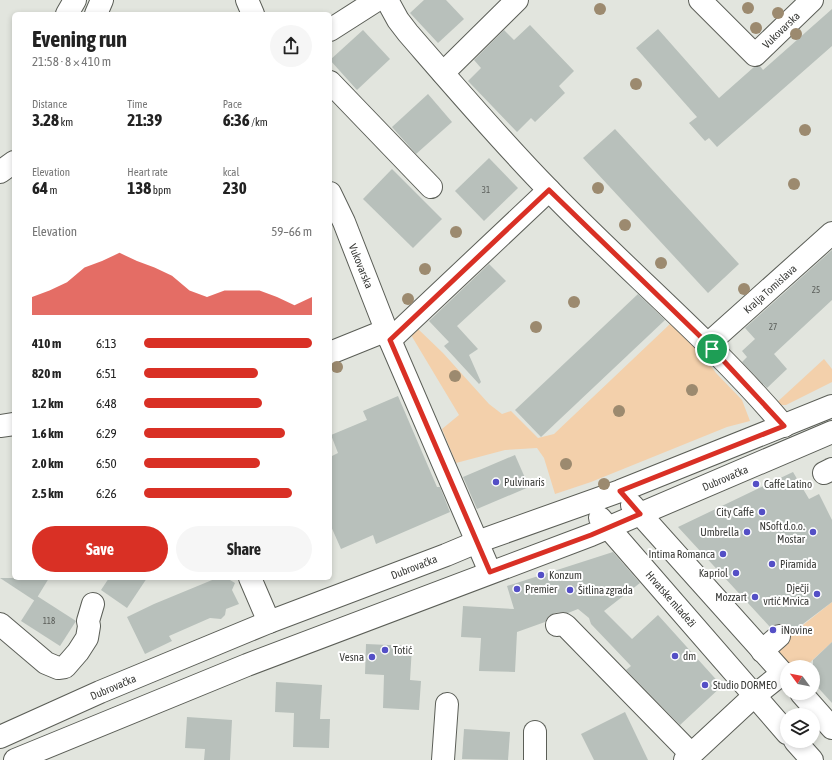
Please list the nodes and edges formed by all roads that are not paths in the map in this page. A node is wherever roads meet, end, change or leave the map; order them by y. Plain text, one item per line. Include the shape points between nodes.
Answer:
1 (74, 0) edge
2 (88, 0) edge
3 (247, 0) edge
4 (377, 0) edge
5 (387, 0) edge
6 (517, 0) edge
7 (700, 0) edge
8 (812, 0) edge
9 (68, 12) edge
10 (82, 12) edge
11 (252, 12) edge
12 (332, 29) edge
13 (443, 74) junction
14 (332, 84) edge
15 (12, 163) edge
16 (0, 172) edge
17 (432, 187) dead end
18 (549, 190) junction
19 (332, 202) edge
20 (337, 225) edge
21 (832, 233) edge
22 (389, 335) junction
23 (708, 344) junction
24 (332, 352) edge
25 (832, 406) edge
26 (12, 424) edge
27 (0, 426) edge
28 (784, 426) junction
29 (832, 432) edge
30 (620, 491) junction
31 (587, 503) junction
32 (640, 514) junction
33 (609, 527) junction
34 (477, 542) junction
35 (490, 572) junction
36 (251, 580) edge
37 (93, 604) dead end
38 (269, 622) junction
39 (0, 624) edge
40 (557, 625) dead end
41 (779, 636) dead end
42 (762, 651) junction
43 (780, 670) edge
44 (780, 678) edge
45 (754, 696) junction
46 (807, 700) edge
47 (447, 704) dead end
48 (780, 725) edge
49 (832, 728) edge
50 (535, 732) dead end
51 (0, 737) edge
52 (801, 748) edge
53 (688, 757) edge
54 (15, 760) edge
55 (443, 760) edge
56 (535, 760) edge
57 (812, 760) edge

1 - 9 street
2 - 10 street
3 - 11 street
4 - 12 street
5 - 13 street via 398,20
6 - 13 street
7 - 8 street, Vukovarska via 754,55
13 - 18 street
14 - 17 street
15 - 16 street
18 - 22 street
18 - 23 street
19 - 20 street, Vukovarska
20 - 22 street, Vukovarska
21 - 23 street, Kralja Tomislava
22 - 24 street
22 - 34 street, Vukovarska
23 - 28 street
25 - 28 street, Dubrovačka
26 - 27 street
28 - 30 street, Dubrovačka
29 - 32 street, Dubrovačka
30 - 31 street, Dubrovačka
30 - 32 street
31 - 33 street, Hrvatske mladeži
31 - 34 street, Dubrovačka
32 - 33 street, Dubrovačka
32 - 42 street
33 - 35 street, Dubrovačka
33 - 45 street, Hrvatske mladeži
34 - 35 street, Vukovarska
34 - 38 street, Dubrovačka
35 - 54 street, Dubrovačka via 247,665
36 - 38 street
37 - 39 street via 87,638 65,667 58,668 46,663
38 - 51 street, Dubrovačka via 100,692
40 - 53 street via 566,626
41 - 42 street
42 - 43 street
44 - 45 street
45 - 48 street, Hrvatske mladeži
45 - 53 street
46 - 49 street
47 - 55 street
50 - 56 street
52 - 57 street

